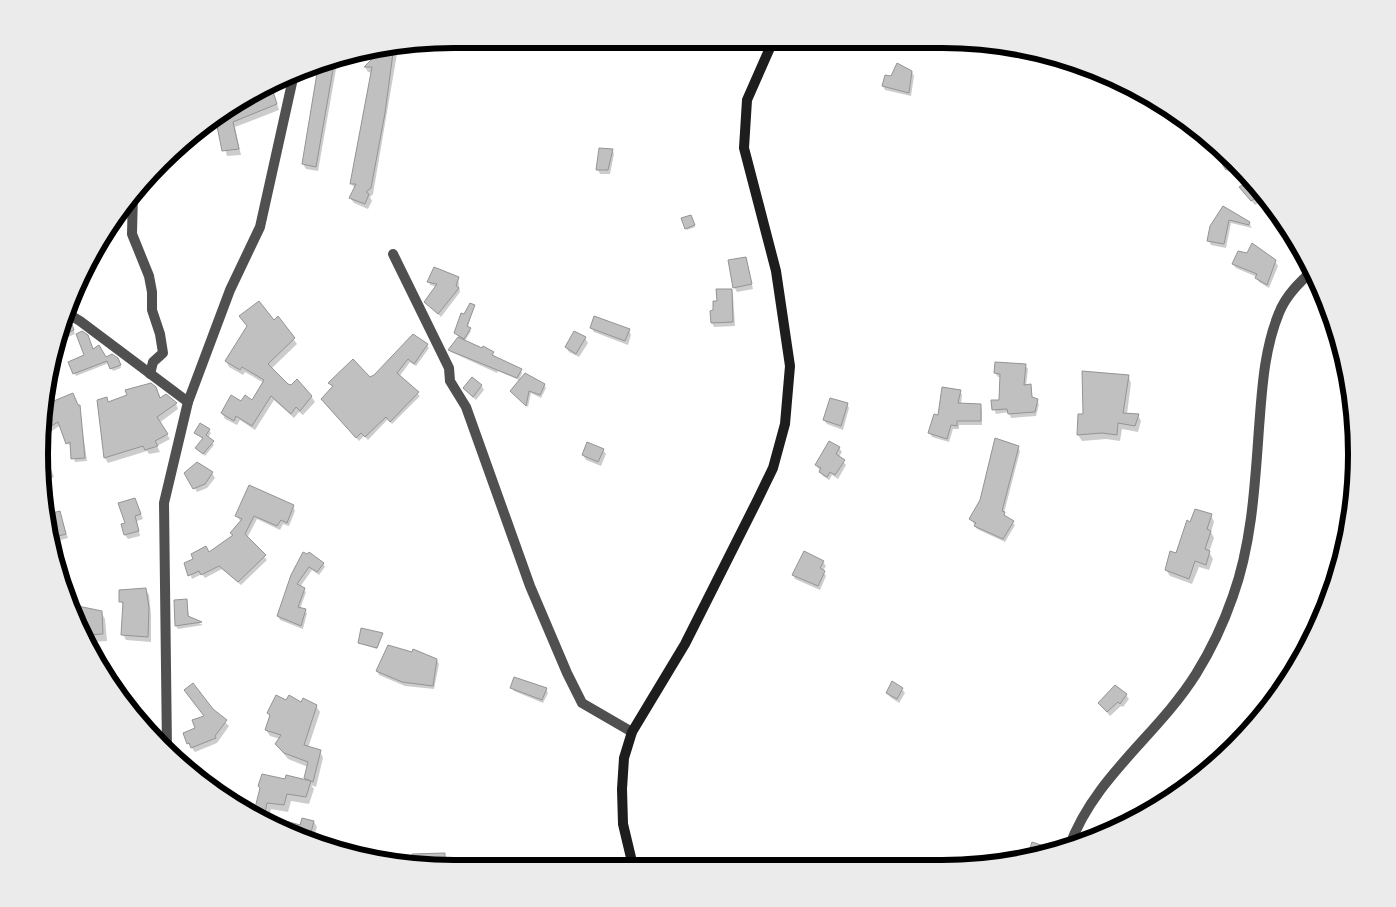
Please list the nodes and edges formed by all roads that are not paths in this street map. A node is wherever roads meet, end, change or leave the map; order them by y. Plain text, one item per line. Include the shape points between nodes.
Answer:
1 (771, 48) edge
2 (293, 80) edge
3 (133, 204) edge
4 (393, 254) dead end
5 (1308, 275) edge
6 (71, 317) edge
7 (150, 374) junction
8 (188, 402) junction
9 (632, 732) junction
10 (167, 742) edge
11 (1073, 838) edge
12 (632, 860) edge

1 - 9 main road via 747,100 744,148 776,271 790,366 785,424 773,468 758,499 685,644
2 - 8 street via 260,227 230,290
3 - 7 street via 132,234 149,276 152,310 162,350 153,362
4 - 9 street via 449,368 450,381 466,407 530,586 567,674 582,703
5 - 11 street via 1293,289 1279,313 1268,350 1248,542 1234,595 1195,675 1109,775
6 - 7 street
7 - 8 street
8 - 10 street via 164,503
9 - 12 main road via 624,758 622,789 624,824

